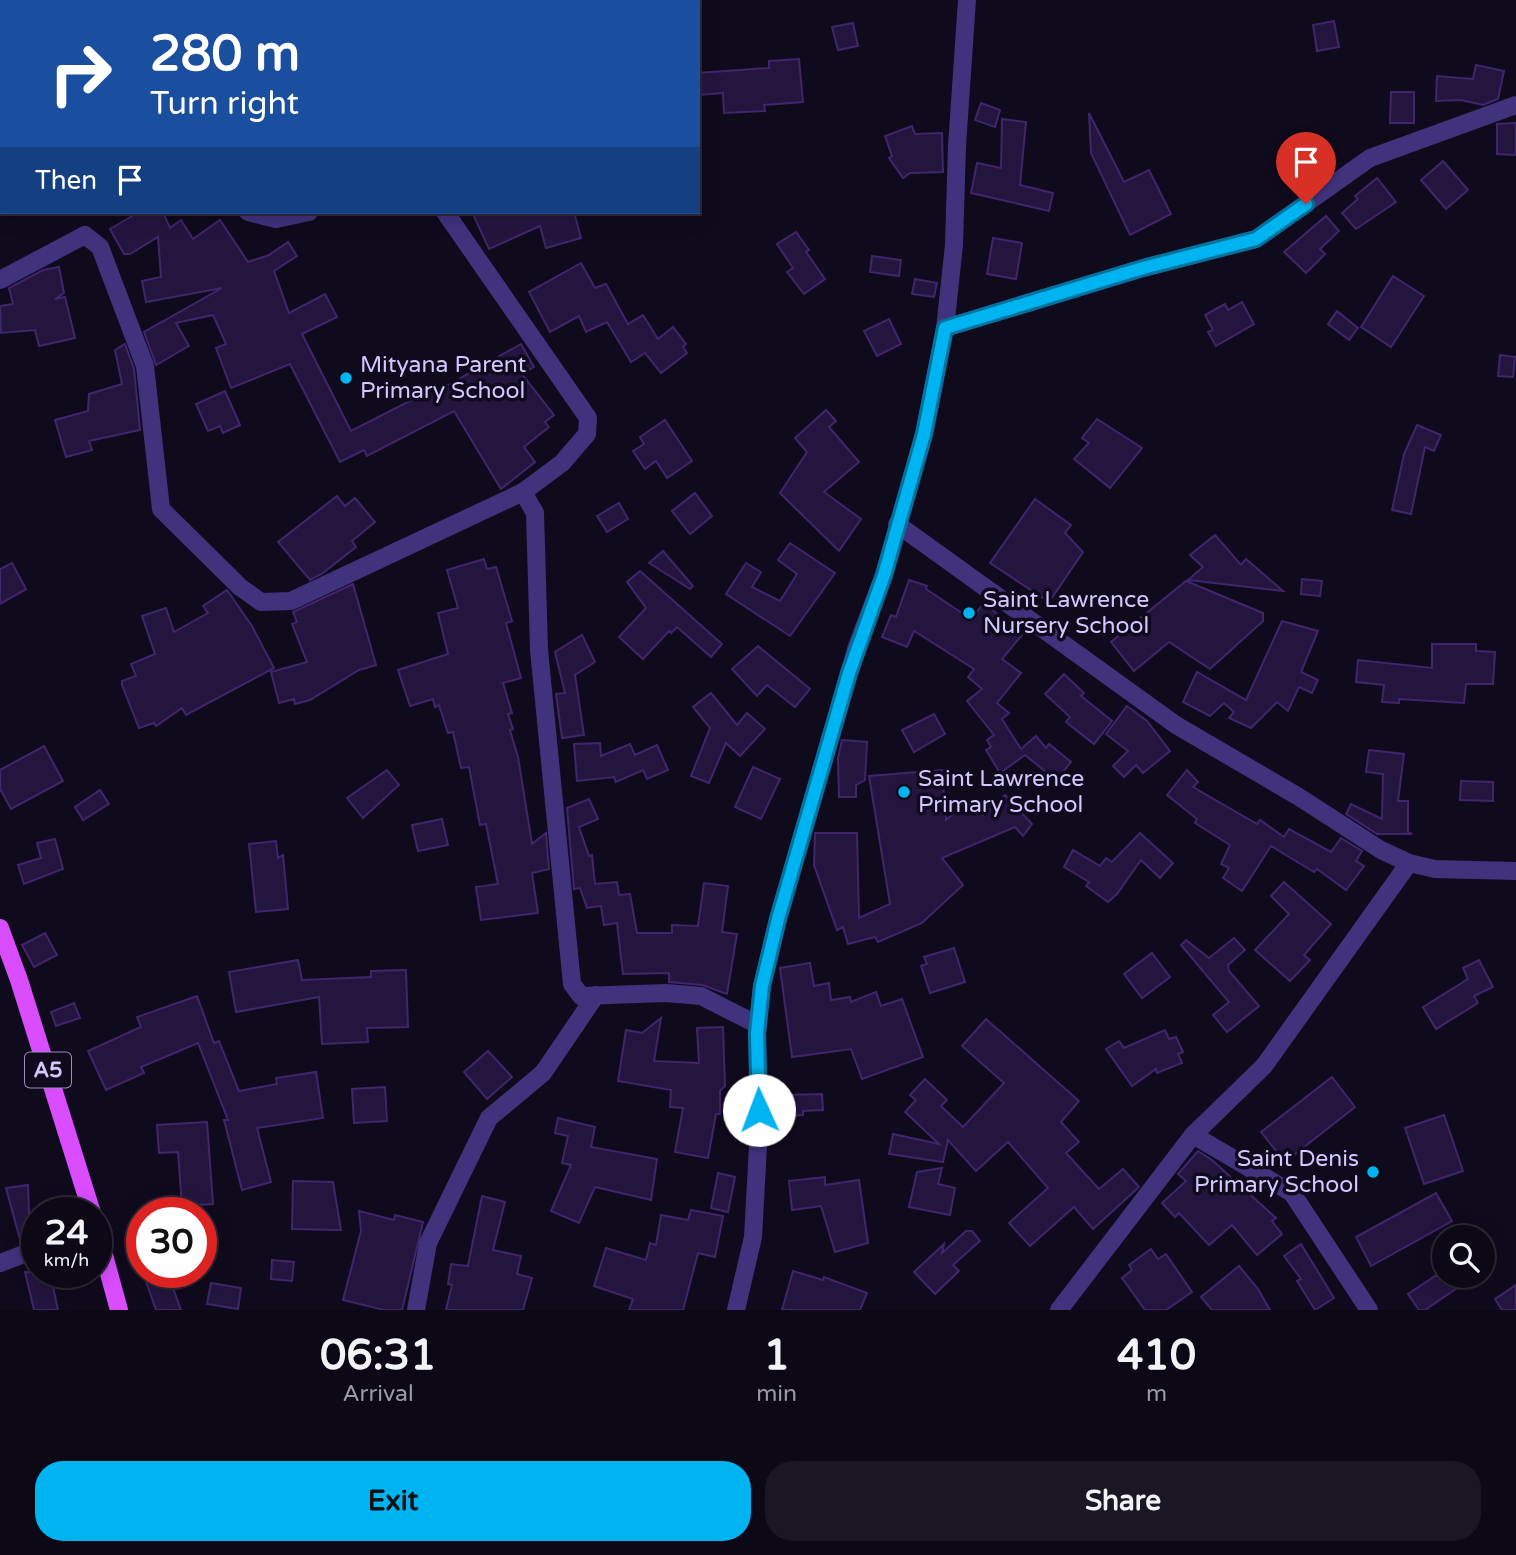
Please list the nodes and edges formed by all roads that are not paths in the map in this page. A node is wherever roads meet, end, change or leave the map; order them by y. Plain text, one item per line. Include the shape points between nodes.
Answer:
1 (968, 0) edge
2 (1516, 106) edge
3 (256, 214) edge
4 (300, 214) edge
5 (446, 214) edge
6 (0, 280) edge
7 (945, 328) junction
8 (523, 492) junction
9 (897, 524) junction
10 (1409, 863) junction
11 (1516, 871) edge
12 (0, 928) edge
13 (596, 995) junction
14 (758, 1025) junction
15 (1193, 1135) junction
16 (87, 1197) edge
17 (21, 1255) edge
18 (0, 1264) edge
19 (112, 1284) edge
20 (119, 1310) edge
21 (416, 1310) edge
22 (736, 1310) edge
23 (1059, 1310) edge
24 (1369, 1310) edge

1 - 7 street
2 - 7 street via 1370,158 1256,239 1131,271
3 - 4 street via 276,219
5 - 8 street via 588,418 587,434 562,463
6 - 8 street via 85,235 100,247 145,366 161,509 261,602 291,601
7 - 9 street via 924,434
8 - 13 street via 535,513 539,650 569,972 581,996
9 - 10 street via 1176,725
9 - 14 street via 778,919
10 - 11 street via 1435,869
10 - 15 street via 1264,1066
12 - 16 main road, A5
13 - 14 street via 701,996
13 - 21 street via 543,1073 489,1118 428,1243
14 - 22 street via 753,1237
15 - 23 street
15 - 24 street via 1292,1193
17 - 18 street
19 - 20 main road

